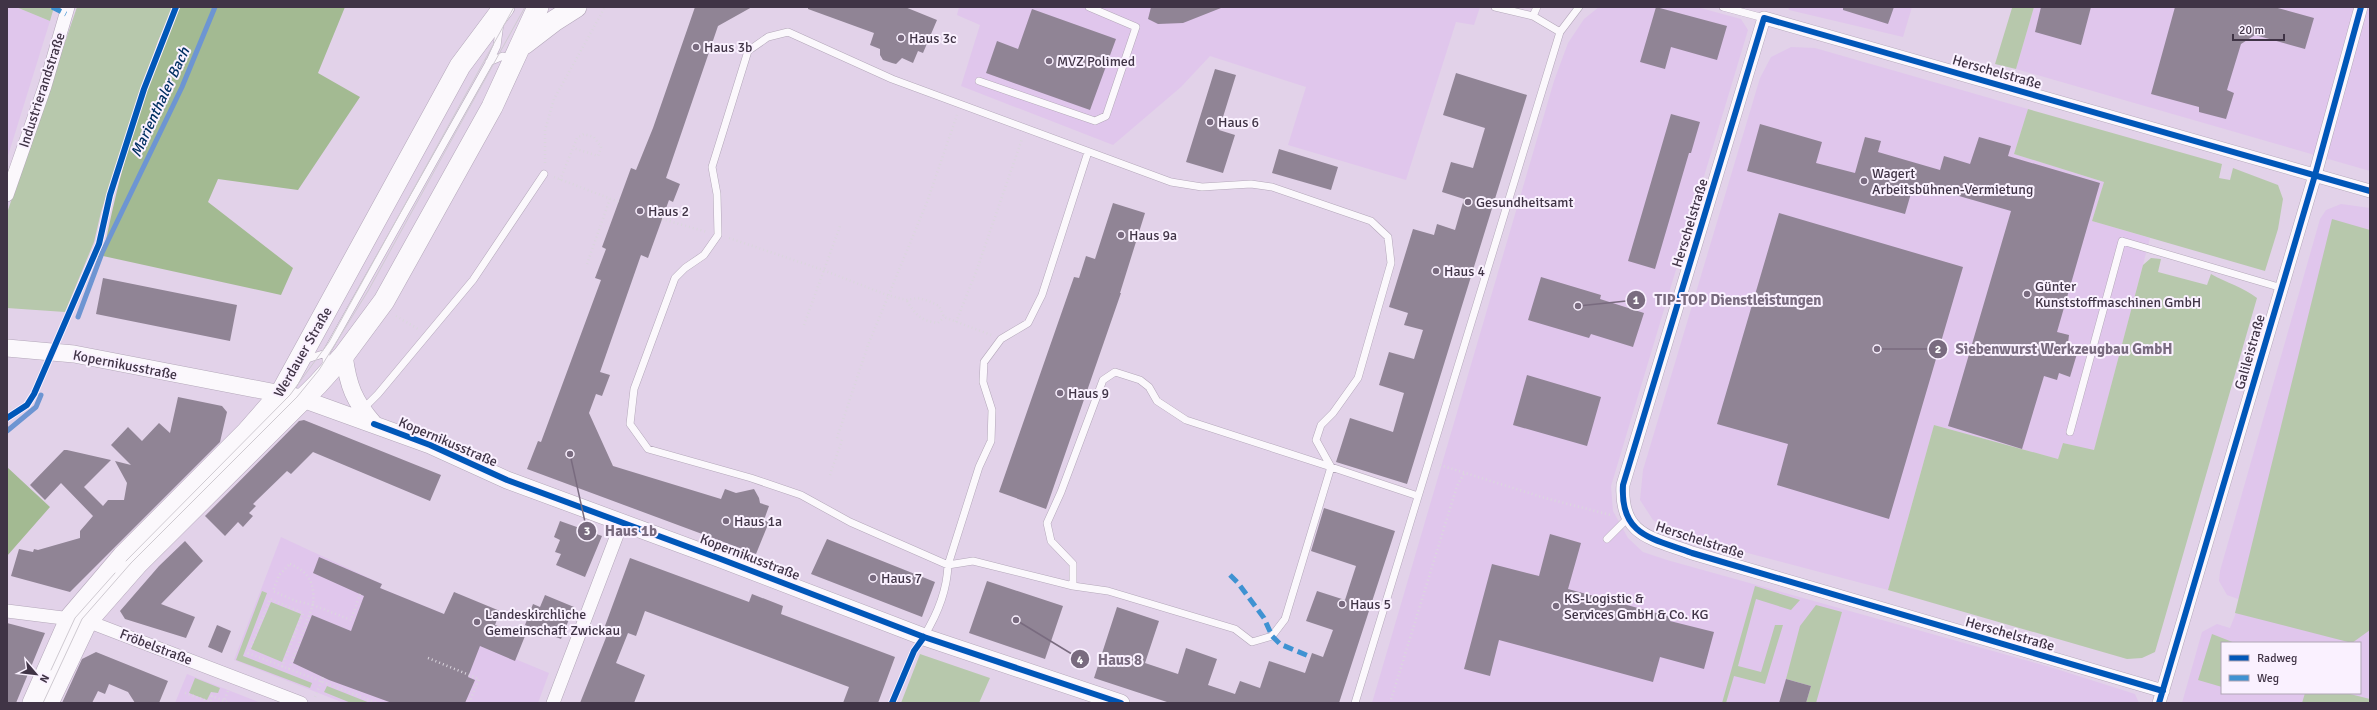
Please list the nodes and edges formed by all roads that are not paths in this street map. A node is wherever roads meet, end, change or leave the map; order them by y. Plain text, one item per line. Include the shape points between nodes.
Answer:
1 (68, 7) edge
2 (538, 7) edge
3 (576, 7) edge
4 (1089, 7) edge
5 (1495, 7) edge
6 (1537, 7) edge
7 (1579, 7) edge
8 (1723, 7) edge
9 (2361, 7) edge
10 (502, 9) edge
11 (1766, 13) edge
12 (1533, 16) junction
13 (1560, 32) junction
14 (518, 53) junction
15 (489, 62) junction
16 (979, 81) dead end
17 (1088, 152) junction
18 (544, 174) road end
19 (2315, 175) junction
20 (2370, 191) edge
21 (7, 195) edge
22 (2282, 288) junction
23 (7, 348) edge
24 (335, 354) junction
25 (299, 361) junction
26 (281, 393) junction
27 (304, 399) junction
28 (362, 410) junction
29 (374, 424) junction
30 (2070, 432) dead end
31 (1331, 467) junction
32 (1418, 496) junction
33 (1627, 520) junction
34 (622, 522) junction
35 (1607, 539) dead end
36 (948, 565) junction
37 (1073, 586) junction
38 (7, 611) edge
39 (79, 619) junction
40 (924, 637) junction
41 (2161, 697) edge
42 (33, 703) edge
43 (48, 703) edge
44 (301, 703) edge
45 (553, 703) edge
46 (1121, 703) edge
47 (1355, 703) edge

1 - 21 street, Industrierandstraße via 45,86
2 - 14 main road, Werdauer Straße
3 - 14 main road, Werdauer Straße via 537,33
4 - 16 lane via 1136,27 1106,116 1096,121
5 - 12 lane
6 - 12 lane
7 - 13 lane
8 - 11 lane
9 - 19 street, Galileistraße
10 - 15 lane via 497,46
10 - 25 main road, Werdauer Straße via 460,66
11 - 19 street, Herschelstraße
11 - 33 street, Herschelstraße via 1623,485 1622,502
12 - 13 lane
13 - 32 lane
14 - 15 lane
14 - 24 main road, Werdauer Straße via 492,106 384,301
15 - 24 lane
17 - 31 lane via 1171,182 1202,186 1252,184 1272,187 1371,221 1388,237 1391,263 1358,378 1334,413 1321,425 1316,440
17 - 36 lane via 1042,295 1028,323 1001,339 984,362 983,382 992,410 991,441 979,467
17 - 36 lane via 866,68 788,32 768,37 748,51 712,167 718,209 718,235 704,255 675,278 634,389 630,424 648,449 801,495 850,522
18 - 28 lane via 473,280
19 - 20 street, Herschelstraße
19 - 22 street, Galileistraße
22 - 30 lane via 2122,241
22 - 41 street, Galileistraße
23 - 26 street, Kopernikusstraße via 74,354
24 - 25 lane
24 - 27 main road, Werdauer Straße via 326,376
24 - 28 street
25 - 26 main road, Werdauer Straße
26 - 27 street, Kopernikusstraße
26 - 39 main road, Werdauer Straße via 247,432 123,556
27 - 29 street, Kopernikusstraße
27 - 39 main road, Werdauer Straße
28 - 29 street
29 - 34 street, Kopernikusstraße via 430,445 507,480
31 - 32 lane
31 - 37 lane via 1285,619 1272,636 1252,642 1235,629 1182,612 1108,590
31 - 37 lane via 1186,420 1157,401 1149,387 1140,380 1115,372 1104,380 1047,522 1051,541 1073,564
32 - 47 lane
33 - 35 lane
33 - 41 street, Herschelstraße via 1638,531 1692,553
34 - 40 street, Kopernikusstraße
34 - 45 street
36 - 37 lane via 973,561
36 - 40 lane via 947,581
38 - 39 street, Fröbelstraße
39 - 42 main road, Werdauer Straße
39 - 43 main road, Werdauer Straße via 67,660
39 - 44 street, Fröbelstraße
40 - 46 street, Kopernikusstraße

